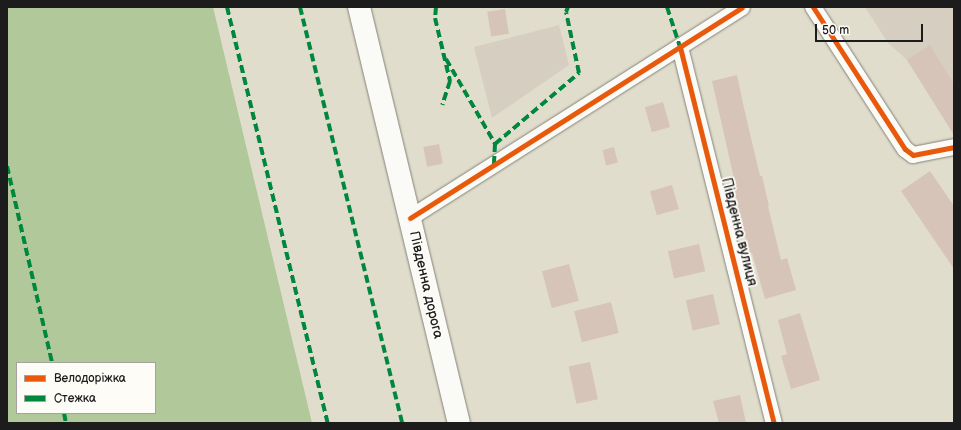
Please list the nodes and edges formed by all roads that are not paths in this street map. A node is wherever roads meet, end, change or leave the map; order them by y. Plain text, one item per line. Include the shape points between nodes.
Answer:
1 (359, 7) edge
2 (742, 7) edge
3 (813, 7) edge
4 (680, 46) junction
5 (954, 147) edge
6 (410, 218) junction
7 (459, 423) edge
8 (774, 423) edge

1 - 6 highway, Південна дорога
2 - 4 street
3 - 5 street via 905,149 914,156
4 - 6 street
4 - 8 street, Південна вулиця
6 - 7 highway, Південна дорога

